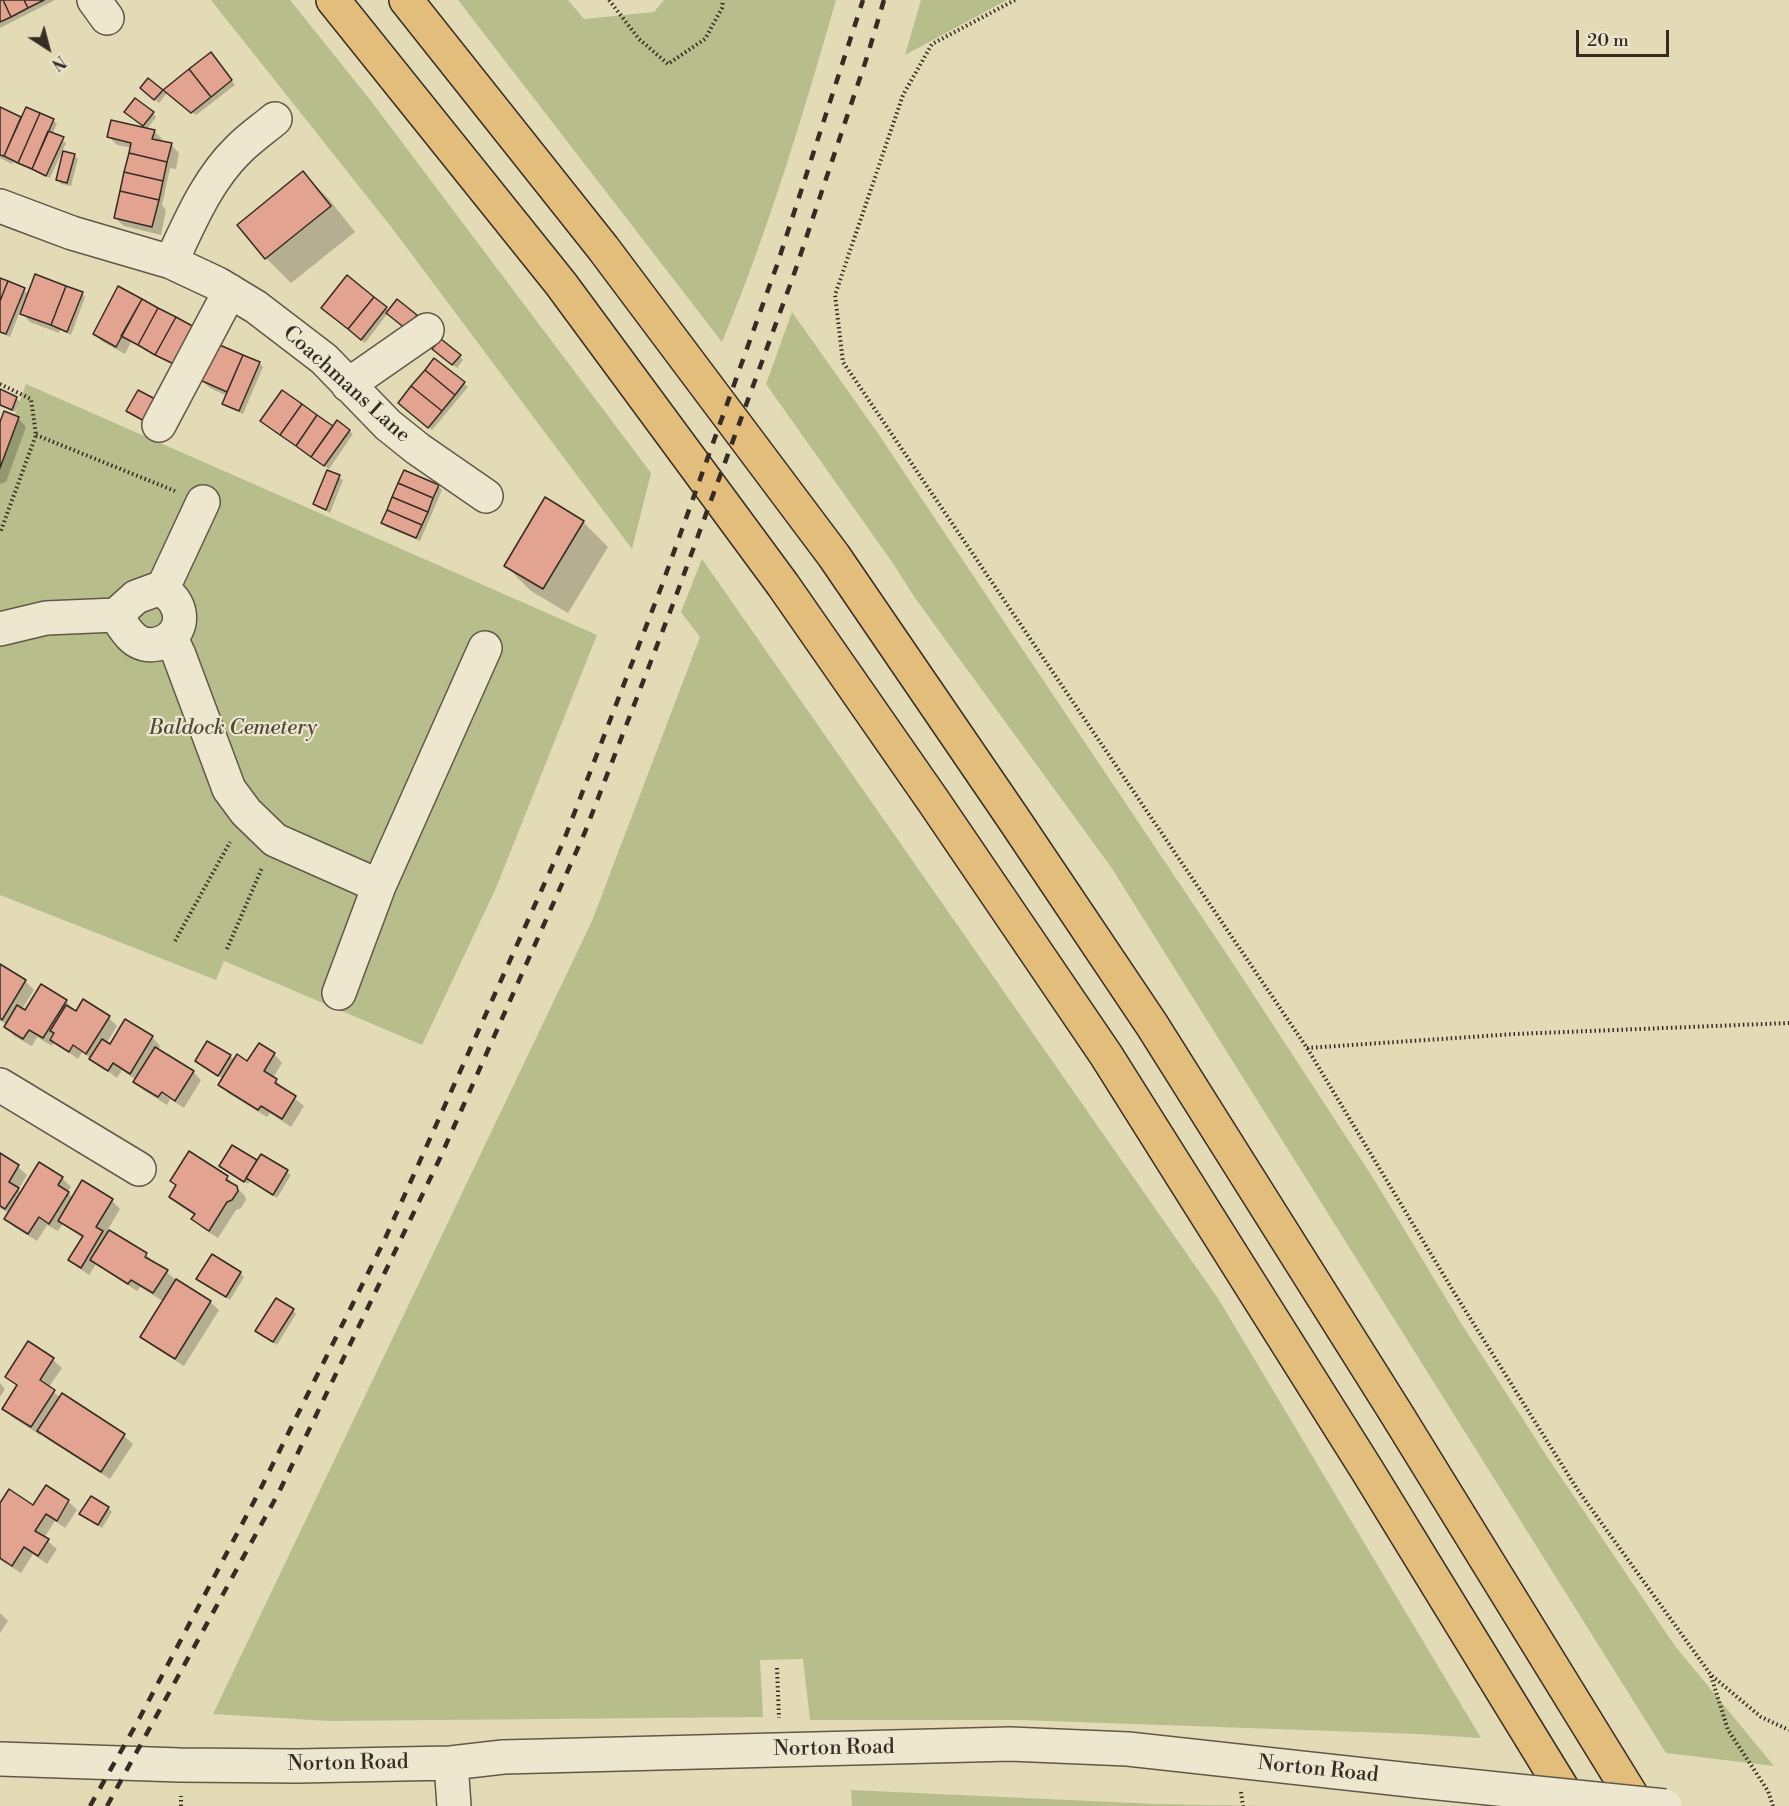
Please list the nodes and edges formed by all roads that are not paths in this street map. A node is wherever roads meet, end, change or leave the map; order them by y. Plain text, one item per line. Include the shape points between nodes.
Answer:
1 (333, 0) edge
2 (406, 0) edge
3 (276, 119) dead end
4 (0, 206) edge
5 (171, 262) junction
6 (230, 291) junction
7 (427, 330) dead end
8 (348, 385) junction
9 (159, 425) dead end
10 (486, 496) dead end
11 (203, 502) road end
12 (162, 590) junction
13 (116, 615) junction
14 (0, 629) edge
15 (171, 638) junction
16 (485, 648) dead end
17 (379, 886) junction
18 (339, 993) dead end
19 (0, 1085) edge
20 (140, 1169) dead end
21 (0, 1759) edge
22 (450, 1763) junction
23 (454, 1806) edge
24 (1573, 1806) edge
25 (1638, 1806) edge
26 (1665, 1806) edge

1 - 24 highway via 561,284 783,585 934,802 1106,1055
2 - 25 highway via 603,248 834,556 973,759 1152,1025
3 - 5 street via 239,148 222,168 201,199
4 - 5 street, Coachmans Lane via 72,233
5 - 6 street, Coachmans Lane
6 - 8 street, Coachmans Lane via 324,359
6 - 9 street
7 - 8 street
8 - 10 street, Coachmans Lane via 388,425
11 - 12 street
12 - 13 street via 136,597
12 - 15 street via 177,606 178,628
13 - 14 street via 46,618
13 - 15 street via 142,645 153,646
15 - 17 street via 229,789 246,812 274,840
16 - 17 street
17 - 18 street
19 - 20 street
21 - 22 street, Norton Road via 180,1765
22 - 23 street
22 - 26 street, Norton Road, bridge via 502,1757 1010,1744 1116,1749

